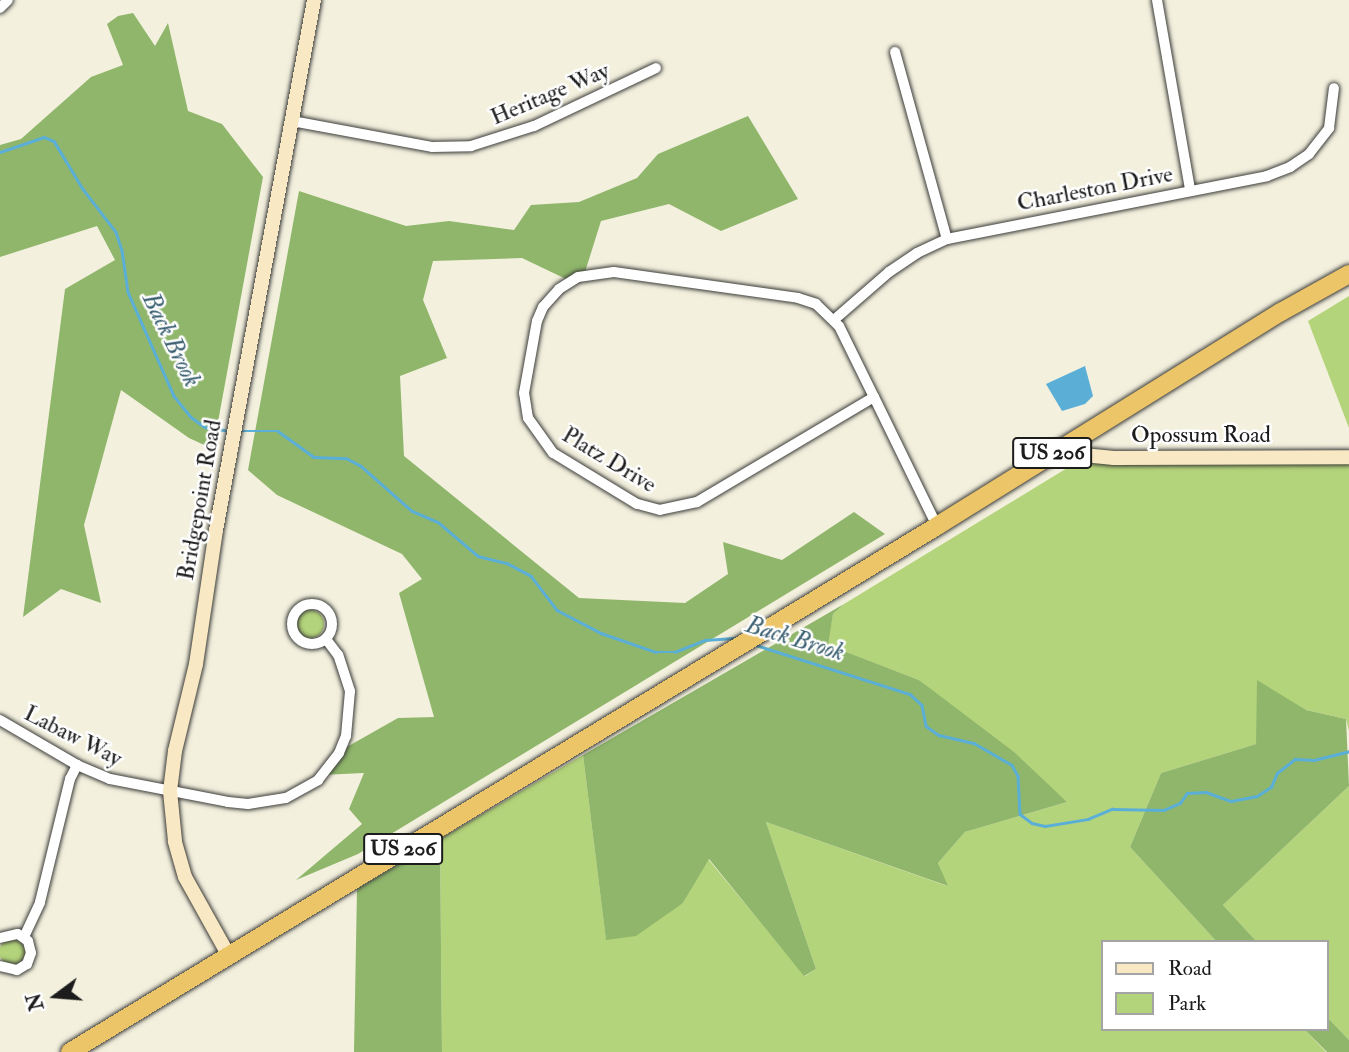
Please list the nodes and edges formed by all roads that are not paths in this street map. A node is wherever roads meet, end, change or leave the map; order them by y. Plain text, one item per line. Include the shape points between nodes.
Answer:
1 (8, 0) edge
2 (314, 0) edge
3 (1157, 0) edge
4 (0, 8) edge
5 (895, 52) dead end
6 (656, 68) dead end
7 (1334, 88) dead end
8 (292, 121) junction
9 (1190, 190) junction
10 (947, 239) junction
11 (1349, 274) edge
12 (835, 319) junction
13 (874, 397) junction
14 (1053, 452) junction
15 (1349, 457) edge
16 (937, 526) junction
17 (326, 639) junction
18 (0, 720) edge
19 (77, 765) junction
20 (170, 792) junction
21 (24, 937) junction
22 (0, 938) edge
23 (229, 956) junction
24 (0, 966) edge
25 (70, 1052) edge

1 - 4 street
2 - 8 street, Bridgepoint Road
3 - 9 street
5 - 10 street
6 - 8 street, Heritage Way via 534,126 471,146 432,147
7 - 9 street, Charleston Drive via 1329,128 1299,161 1267,176
8 - 20 street, Bridgepoint Road
9 - 10 street, Charleston Drive
10 - 12 street, Charleston Drive via 889,272
11 - 14 highway, US 206
12 - 13 street
12 - 13 street, Platz Drive via 816,304 798,298 614,272 578,277 559,289 537,321 524,393 528,418 553,453 637,504 660,510 697,502
13 - 16 street
14 - 15 street, Opossum Road via 1114,458
14 - 16 highway, US 206
16 - 23 highway, US 206
17 - 17 street via 331,619 324,608 310,604 297,610 291,621 297,639 308,645
17 - 20 street, Labaw Way via 345,671 350,711 339,753 318,780 286,798 263,803
18 - 19 street, Labaw Way
19 - 20 street, Labaw Way via 110,779
19 - 21 street via 40,902
20 - 23 street, Bridgepoint Road via 175,841 185,877
21 - 22 street via 12,933
21 - 24 street via 31,953 27,964 11,970
23 - 25 highway, US 206

